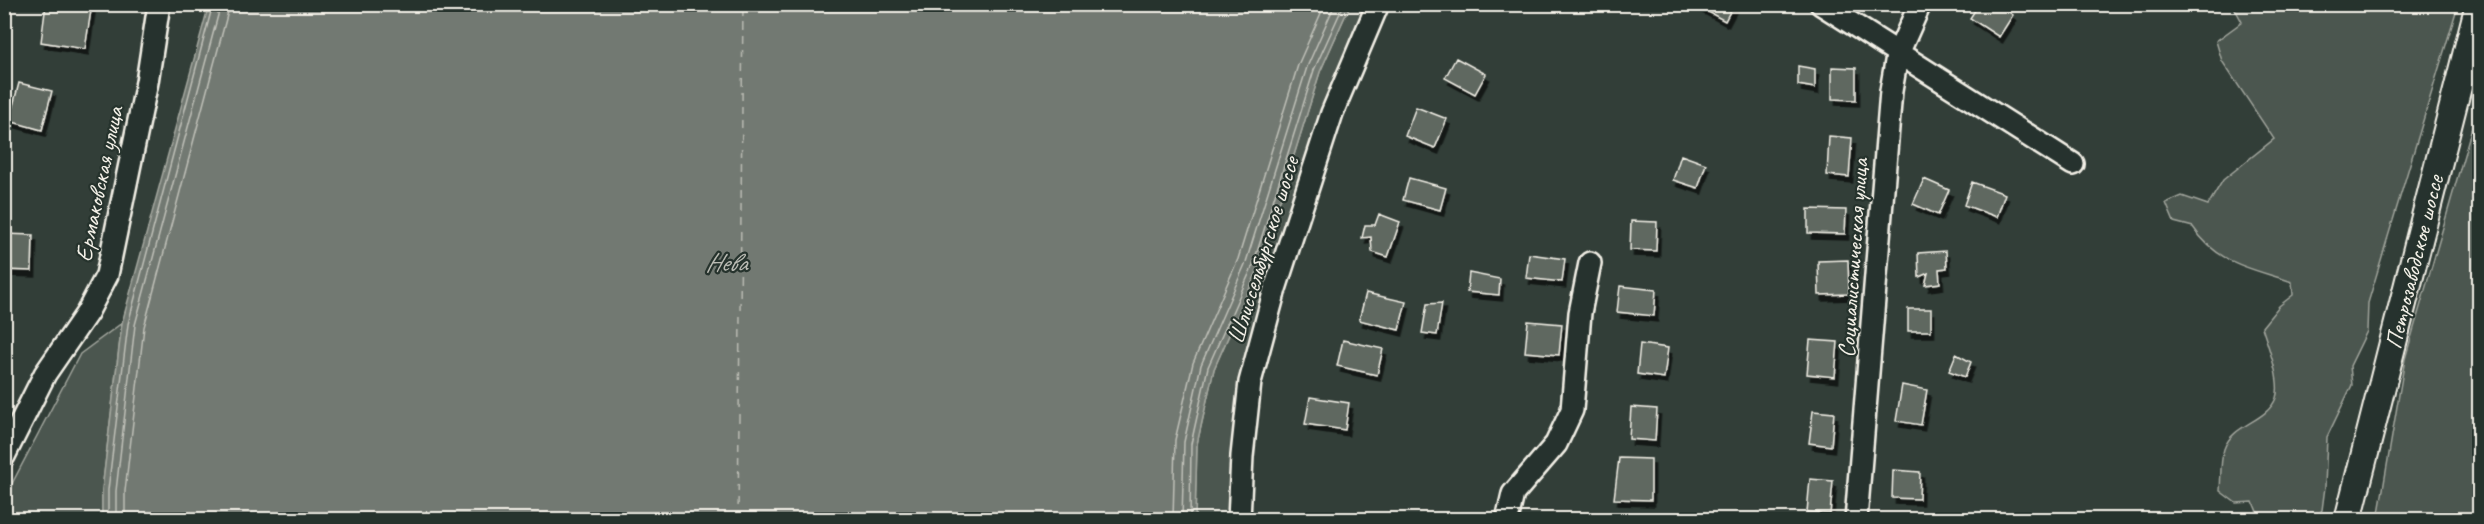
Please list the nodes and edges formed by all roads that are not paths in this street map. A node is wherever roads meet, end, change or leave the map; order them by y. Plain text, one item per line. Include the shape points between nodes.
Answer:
1 (159, 4) edge
2 (1378, 4) edge
3 (1821, 4) edge
4 (1920, 4) edge
5 (2479, 4) edge
6 (1897, 56) junction
7 (2073, 164) dead end
8 (1590, 263) dead end
9 (4, 456) edge
10 (1239, 519) edge
11 (1507, 519) edge
12 (1856, 519) edge
13 (2348, 519) edge

1 - 9 street, Ермаковская улица via 107,275 87,313 45,374
2 - 10 street, Шлиссельбургское шоссе via 1332,113 1272,299 1250,382
3 - 6 street
4 - 6 street, Социалистическая улица
5 - 13 main road, Петрозаводское шоссе
6 - 7 street
6 - 12 street, Социалистическая улица
8 - 11 street via 1580,313 1572,410 1556,444 1513,494

